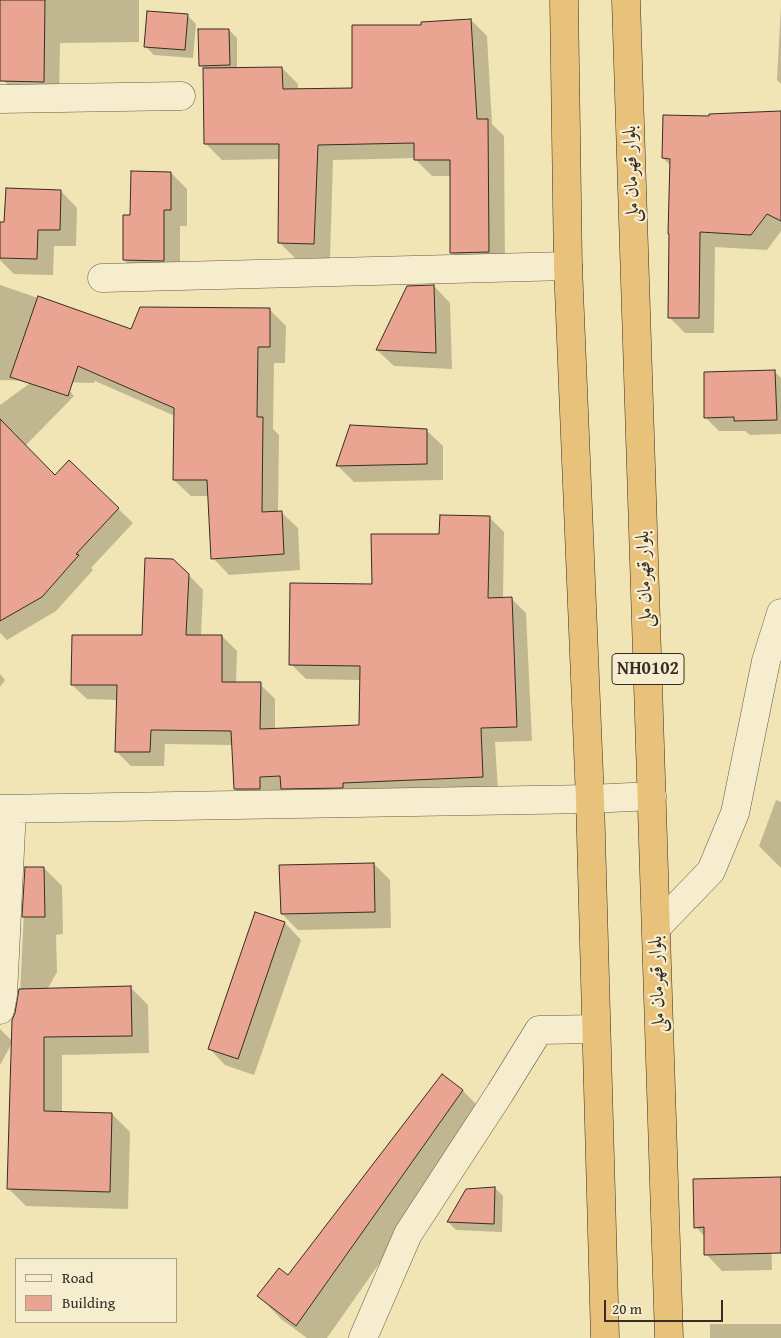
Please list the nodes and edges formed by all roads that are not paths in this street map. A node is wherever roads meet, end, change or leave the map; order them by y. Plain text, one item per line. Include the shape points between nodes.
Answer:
1 (564, 0) edge
2 (626, 0) edge
3 (181, 96) dead end
4 (0, 99) edge
5 (568, 266) junction
6 (102, 278) dead end
7 (781, 613) edge
8 (652, 796) junction
9 (590, 799) junction
10 (6, 809) edge
11 (657, 927) junction
12 (0, 1010) edge
13 (596, 1029) junction
14 (363, 1338) edge
15 (605, 1338) edge
16 (669, 1338) edge

1 - 5 highway, NH0102
2 - 8 highway, بلوار قهرمان ملی / NH0102
3 - 4 street
5 - 6 street
5 - 9 highway, NH0102
7 - 11 street via 766,661 735,813 711,871
8 - 9 street
8 - 11 highway, بلوار قهرمان ملی / NH0102
9 - 10 street
9 - 13 highway, NH0102
10 - 12 street via 3,995
11 - 16 highway, بلوار قهرمان ملی / NH0102
13 - 14 street via 539,1030 408,1234
13 - 15 highway, NH0102

